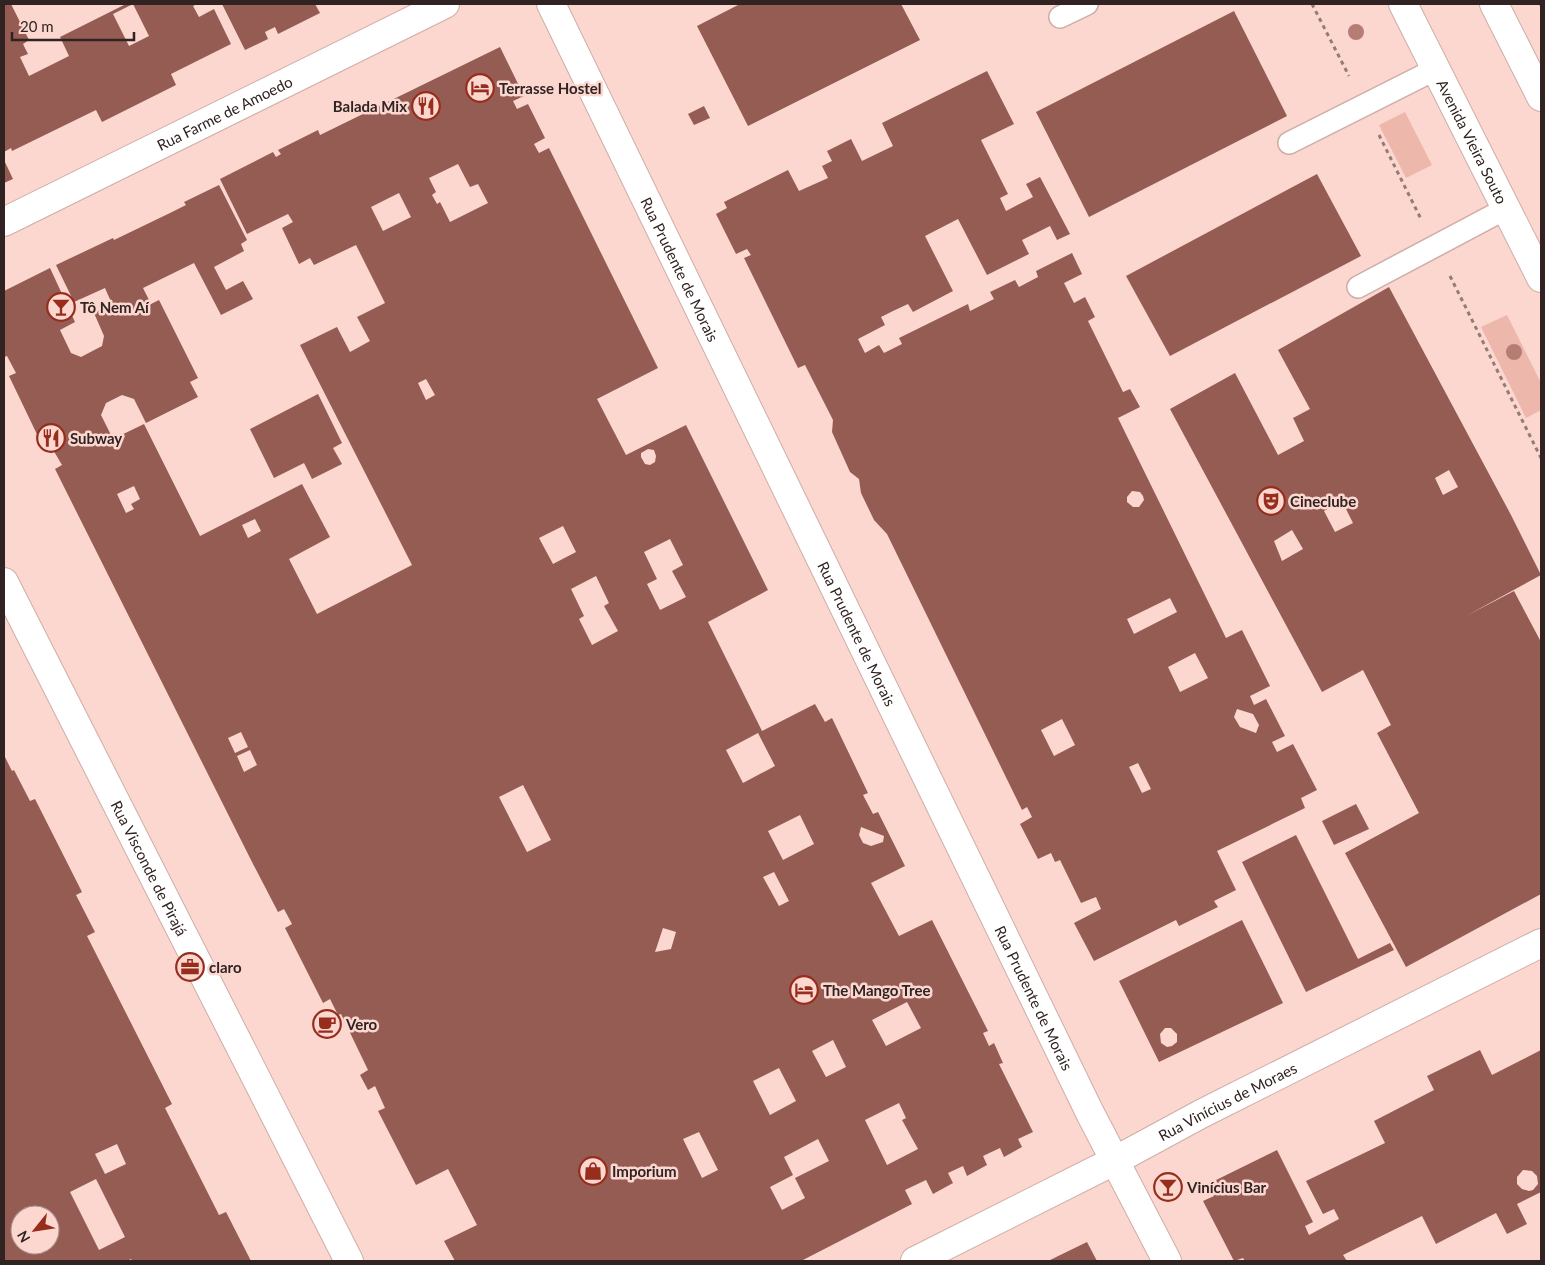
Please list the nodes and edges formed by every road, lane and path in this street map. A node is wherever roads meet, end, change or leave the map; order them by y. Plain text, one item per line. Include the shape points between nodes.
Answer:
1 (445, 4) edge
2 (551, 4) edge
3 (1087, 4) edge
4 (1403, 4) edge
5 (1494, 4) edge
6 (1060, 17) dead end
7 (1436, 69) junction
8 (1541, 97) edge
9 (1289, 143) dead end
10 (1507, 208) junction
11 (4, 222) edge
12 (1541, 278) edge
13 (1358, 286) dead end
14 (4, 582) edge
15 (1541, 943) edge
16 (1116, 1160) junction
17 (349, 1261) edge
18 (915, 1261) edge
19 (1168, 1261) edge

1 - 11 main road, Rua Farme de Amoedo
2 - 16 main road, Rua Prudente de Morais via 1090,1113
3 - 6 lane
4 - 7 main road, Avenida Vieira Souto
5 - 8 main road
7 - 9 lane
7 - 10 main road, Avenida Vieira Souto
10 - 12 main road, Avenida Vieira Souto
10 - 13 lane
14 - 17 main road, Rua Visconde de Pirajá
15 - 16 main road, Rua Vinícius de Moraes
16 - 18 main road, Rua Vinícius de Moraes
16 - 19 main road, Rua Prudente de Morais

